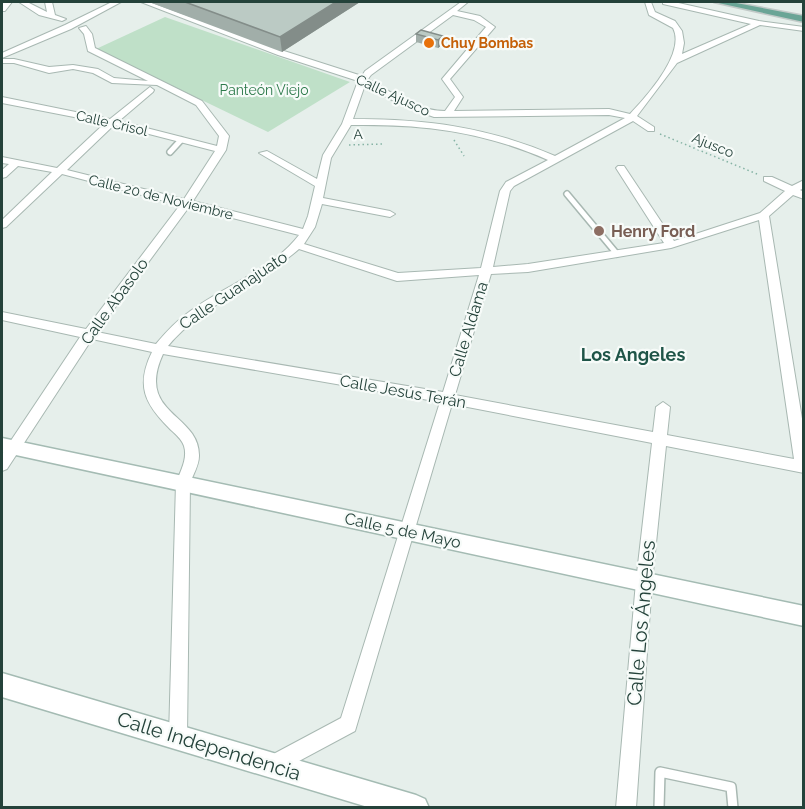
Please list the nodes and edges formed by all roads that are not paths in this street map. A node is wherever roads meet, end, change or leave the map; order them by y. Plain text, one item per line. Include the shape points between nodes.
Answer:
1 (8, 2) edge
2 (23, 2) edge
3 (49, 2) edge
4 (117, 2) edge
5 (144, 2) edge
6 (465, 2) edge
7 (648, 2) edge
8 (666, 2) edge
9 (719, 2) edge
10 (2, 9) edge
11 (451, 12) junction
12 (52, 16) junction
13 (62, 19) dead end
14 (804, 19) edge
15 (759, 23) junction
16 (83, 24) junction
17 (804, 29) edge
18 (2, 56) edge
19 (674, 61) junction
20 (362, 81) junction
21 (152, 88) junction
22 (2, 100) edge
23 (199, 103) junction
24 (447, 115) junction
25 (632, 117) junction
26 (112, 122) junction
27 (348, 122) junction
28 (651, 129) road end
29 (182, 140) junction
30 (221, 150) junction
31 (170, 152) dead end
32 (264, 153) dead end
33 (2, 160) edge
34 (556, 160) junction
35 (16, 163) junction
36 (621, 168) dead end
37 (60, 171) junction
38 (2, 176) edge
39 (768, 179) road end
40 (804, 183) edge
41 (320, 185) junction
42 (792, 190) junction
43 (567, 194) dead end
44 (804, 196) edge
45 (319, 200) junction
46 (186, 204) junction
47 (390, 214) dead end
48 (764, 214) junction
49 (2, 225) edge
50 (305, 233) junction
51 (297, 245) junction
52 (671, 245) junction
53 (617, 254) junction
54 (486, 272) junction
55 (2, 316) edge
56 (88, 335) junction
57 (158, 349) junction
58 (447, 398) junction
59 (663, 407) dead end
60 (658, 438) junction
61 (8, 446) edge
62 (2, 465) edge
63 (803, 467) edge
64 (183, 483) junction
65 (407, 531) junction
66 (644, 582) junction
67 (804, 616) edge
68 (2, 685) edge
69 (178, 737) junction
70 (273, 765) junction
71 (416, 807) edge
72 (626, 807) edge
73 (660, 807) edge
74 (734, 807) edge

1 - 10 street
2 - 12 street
3 - 12 street
4 - 16 street
5 - 20 street, Calle Ajusco
6 - 11 street, Calle Guanajuato
7 - 19 street via 652,13 678,28 680,45
8 - 15 street
9 - 14 main road
11 - 20 street, Calle Guanajuato
11 - 24 street via 477,18 491,27 446,79 459,97
12 - 13 street
15 - 17 street
15 - 19 street, Calle Aldama
16 - 18 street
16 - 23 street via 90,48 98,54
18 - 21 street via 44,69 72,63 96,70 116,69 134,82
19 - 25 street, Calle Aldama
20 - 24 street, Calle Ajusco via 426,112
20 - 27 street, Calle Guanajuato
21 - 23 street
21 - 26 street
22 - 26 street, Calle Crisol
23 - 30 street, Calle Abasolo via 224,136
24 - 25 street, Calle Ajusco via 593,111
25 - 28 street, Calle Ajusco
25 - 34 street, Calle Aldama
26 - 29 street, Calle Crisol
26 - 37 street
27 - 34 street via 399,121 446,128 505,139
27 - 41 street, Calle Guanajuato via 326,156
29 - 30 street, Calle Crisol
29 - 31 lane
30 - 46 street, Calle Abasolo
32 - 41 street
33 - 35 street, Calle 20 de Noviembre
34 - 54 street, Calle Aldama via 510,184 505,191
35 - 37 street, Calle 20 de Noviembre
35 - 38 street
36 - 52 street
37 - 46 street, Calle 20 de Noviembre
37 - 49 street
39 - 42 street
40 - 42 street
41 - 45 street, Calle Guanajuato
42 - 44 street
42 - 48 street
43 - 53 lane
45 - 47 street
45 - 50 street, Calle Guanajuato
46 - 50 street, Calle 20 de Noviembre
46 - 56 street, Calle Abasolo
48 - 52 street
48 - 63 street
50 - 51 street, Calle Guanajuato
51 - 54 street via 397,277
51 - 57 street, Calle Guanajuato via 258,276 173,331
52 - 53 street
53 - 54 street
54 - 58 street, Calle Aldama
55 - 56 street, Calle Jesús Terán
56 - 57 street, Calle Jesús Terán
56 - 61 street, Calle Abasolo
57 - 58 street, Calle Jesús Terán
57 - 64 street, Calle Guanajuato via 149,389 158,408 189,439 192,456
58 - 60 street, Calle Jesús Terán
58 - 65 street, Calle Aldama
59 - 60 street, Calle Los Ángeles
60 - 63 street, Calle Jesús Terán
60 - 66 street, Calle Los Ángeles
61 - 62 street, Calle Abasolo
61 - 64 main road, Calle 5 de Mayo
64 - 65 main road, Calle 5 de Mayo
64 - 69 street, Calle Guanajuato
65 - 66 main road, Calle 5 de Mayo
65 - 70 street, Calle Aldama via 348,724
66 - 67 main road, Calle 5 de Mayo
66 - 72 street, Calle Los Ángeles
68 - 69 main road, Calle Independencia
69 - 70 main road, Calle Independencia
70 - 71 main road, Calle Independencia
73 - 74 lane via 660,772 732,787

